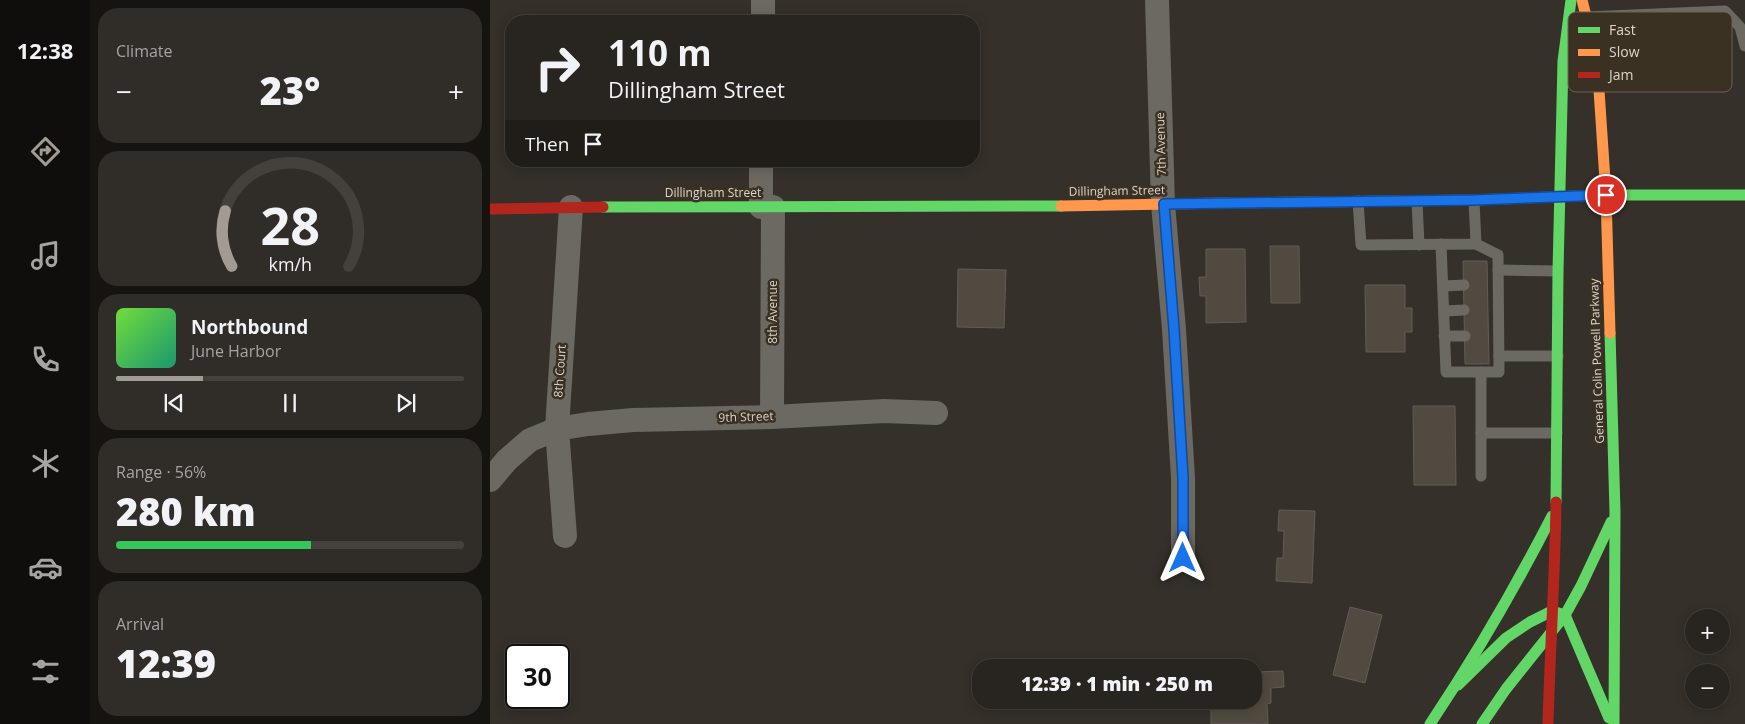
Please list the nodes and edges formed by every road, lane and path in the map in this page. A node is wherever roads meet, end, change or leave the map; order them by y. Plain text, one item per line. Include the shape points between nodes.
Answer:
1 (763, 0) edge
2 (1157, 0) edge
3 (763, 15) edge
4 (1568, 17) edge
5 (1732, 19) edge
6 (1745, 46) edge
7 (1599, 92) edge
8 (762, 167) edge
9 (1606, 195) junction
10 (1745, 195) edge
11 (1560, 196) junction
12 (1474, 200) junction
13 (1358, 201) junction
14 (1417, 201) junction
15 (1164, 204) junction
16 (570, 207) junction
17 (767, 207) junction
18 (490, 209) edge
19 (1441, 244) junction
20 (1476, 244) junction
21 (1419, 245) junction
22 (1498, 270) junction
23 (1558, 271) junction
24 (1464, 285) dead end
25 (1443, 286) junction
26 (1444, 310) junction
27 (1464, 310) dead end
28 (1444, 336) junction
29 (1465, 336) dead end
30 (1499, 356) junction
31 (1558, 356) junction
32 (1480, 372) junction
33 (936, 413) dead end
34 (772, 417) junction
35 (557, 429) junction
36 (1481, 433) junction
37 (1557, 433) junction
38 (1481, 476) dead end
39 (490, 480) edge
40 (1555, 511) junction
41 (1615, 512) junction
42 (566, 536) dead end
43 (1183, 558) dead end
44 (1552, 612) junction
45 (1565, 615) junction
46 (1551, 634) junction
47 (1458, 684) junction
48 (1430, 724) edge
49 (1482, 724) edge
50 (1548, 724) edge
51 (1613, 724) edge

1 - 3 street
2 - 15 street, 7th Avenue
4 - 11 main road via 1563,61
5 - 6 lane via 1740,27
7 - 9 main road, General Colin Powell Parkway
8 - 17 street, 8th Avenue
9 - 10 main road, Dillingham Street
9 - 11 main road, Dillingham Street
9 - 41 main road, General Colin Powell Parkway
11 - 12 main road, Dillingham Street
11 - 23 main road
12 - 14 main road, Dillingham Street
12 - 20 lane
13 - 14 main road, Dillingham Street
13 - 15 main road, Dillingham Street
13 - 21 lane via 1361,245
14 - 21 lane
15 - 17 main road, Dillingham Street
15 - 43 street, 7th Avenue via 1183,468
16 - 17 main road, Dillingham Street
16 - 18 main road, Dillingham Street
16 - 35 street, 8th Court
17 - 34 street, 8th Avenue
19 - 20 lane
19 - 21 lane
19 - 25 lane
20 - 22 lane via 1498,254
22 - 23 lane
22 - 30 lane via 1493,284 1493,309
23 - 31 main road
24 - 25 lane
25 - 26 lane
26 - 27 lane
26 - 28 lane
28 - 29 lane
28 - 32 lane via 1446,372
30 - 31 lane
30 - 32 lane via 1499,372
31 - 37 main road
32 - 36 lane
33 - 34 street, 9th Street via 884,411
34 - 35 street, 9th Street via 633,420
35 - 39 street, 9th Street via 530,440
35 - 42 street, 8th Court
36 - 37 lane
36 - 38 lane
37 - 40 main road
40 - 44 main road
40 - 47 main road via 1515,588
41 - 45 main road
41 - 51 main road, General Colin Powell Parkway
44 - 45 main road
44 - 46 main road
44 - 47 main road via 1506,638
45 - 46 main road
45 - 51 main road
46 - 49 main road
46 - 50 main road
47 - 48 main road

